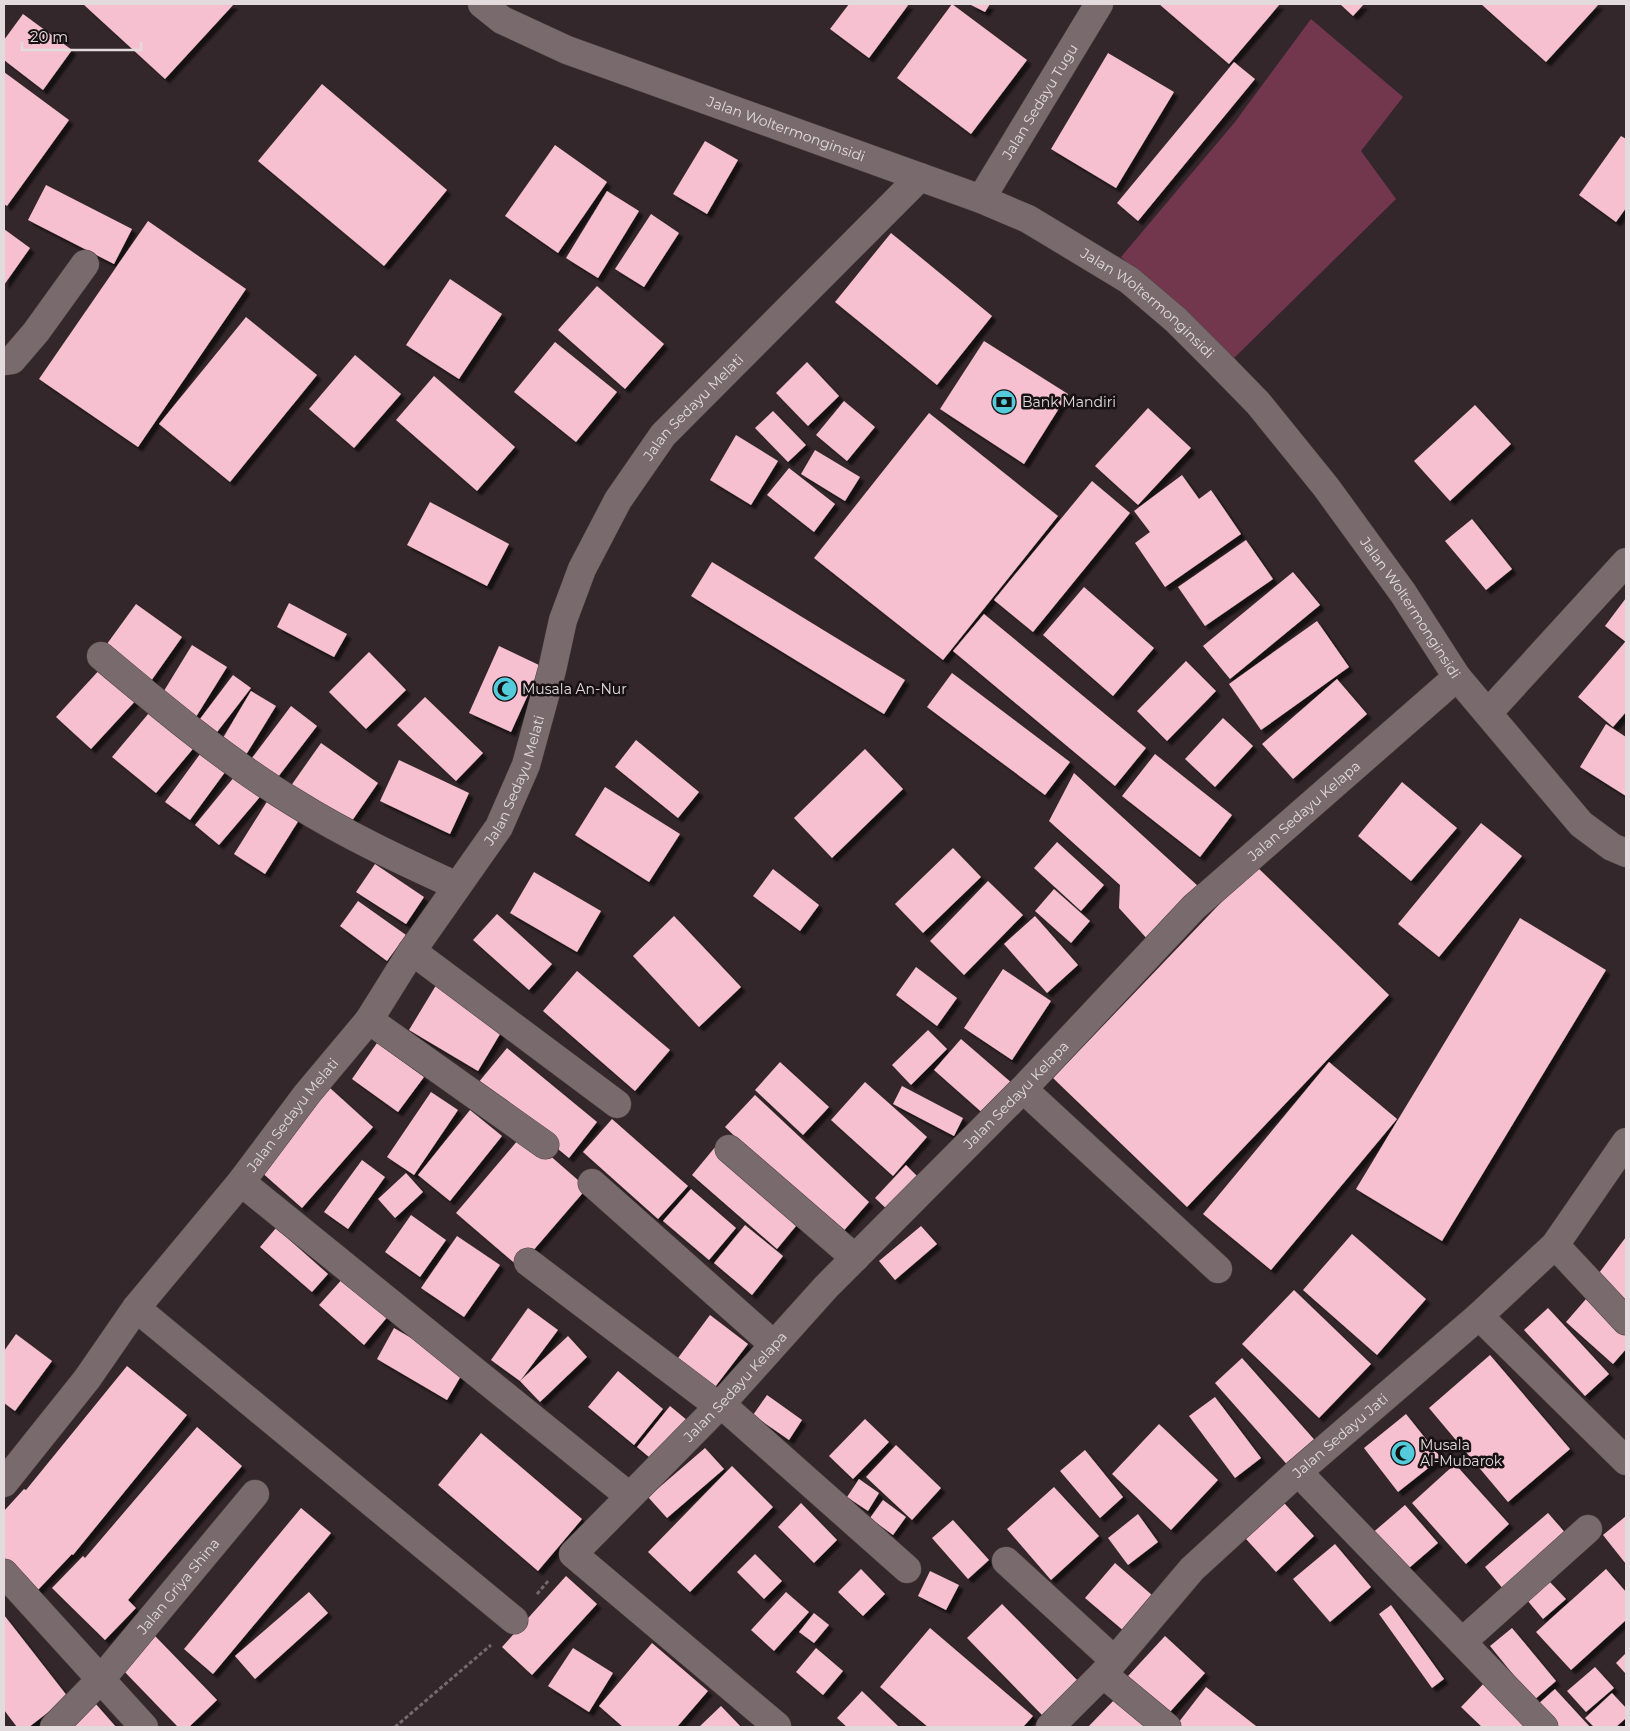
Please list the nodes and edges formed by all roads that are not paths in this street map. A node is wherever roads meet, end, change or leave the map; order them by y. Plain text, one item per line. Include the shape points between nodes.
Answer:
1 (482, 4) edge
2 (1099, 4) edge
3 (920, 177) junction
4 (982, 199) junction
5 (85, 264) dead end
6 (4, 361) edge
7 (1626, 562) edge
8 (101, 656) dead end
9 (1457, 677) junction
10 (1488, 713) junction
11 (1626, 853) edge
12 (457, 886) junction
13 (412, 952) junction
14 (369, 1020) junction
15 (1023, 1089) junction
16 (617, 1104) dead end
17 (545, 1144) dead end
18 (729, 1149) dead end
19 (1623, 1156) edge
20 (240, 1182) junction
21 (592, 1183) dead end
22 (1556, 1245) junction
23 (855, 1258) junction
24 (528, 1262) dead end
25 (1218, 1269) dead end
26 (136, 1308) junction
27 (1479, 1316) junction
28 (1626, 1321) edge
29 (773, 1344) junction
30 (721, 1404) junction
31 (1626, 1461) edge
32 (1298, 1472) junction
33 (4, 1483) edge
34 (255, 1494) dead end
35 (629, 1496) junction
36 (1588, 1529) dead end
37 (1006, 1561) dead end
38 (907, 1570) dead end
39 (4, 1573) edge
40 (514, 1620) dead end
41 (1462, 1642) junction
42 (1109, 1667) junction
43 (102, 1678) junction
44 (776, 1726) dead end
45 (54, 1727) edge
46 (144, 1727) edge
47 (1050, 1727) edge
48 (1167, 1727) edge
49 (1544, 1727) edge

1 - 3 street, Jalan Woltermonginsidi via 502,20 567,50
2 - 4 street, Jalan Sedayu Tugu
3 - 4 street, Jalan Woltermonginsidi
3 - 12 street, Jalan Sedayu Melati via 663,436 618,500 582,569 563,620 526,765 513,798 499,828
4 - 9 street, Jalan Woltermonginsidi via 1028,219 1130,280 1197,340 1258,403 1326,487 1403,593
5 - 6 street via 36,332 12,360
7 - 10 street
8 - 12 street via 188,728 292,802 378,850
9 - 10 street, Jalan Woltermonginsidi
9 - 15 street, Jalan Sedayu Kelapa via 1194,907
10 - 11 street, Jalan Woltermonginsidi via 1581,824 1612,847
12 - 13 street, Jalan Sedayu Melati
13 - 14 street, Jalan Sedayu Melati
13 - 16 street
14 - 17 street
14 - 20 street, Jalan Sedayu Melati
15 - 23 street, Jalan Sedayu Kelapa
15 - 25 street
18 - 23 street
19 - 22 street, Jalan Sedayu Jati
20 - 26 street, Jalan Sedayu Melati
20 - 35 street
21 - 29 street
22 - 27 street, Jalan Sedayu Jati
22 - 28 street
23 - 29 street, Jalan Sedayu Kelapa
24 - 30 street via 709,1399
26 - 33 street via 87,1379
26 - 40 street
27 - 31 street
27 - 32 street, Jalan Sedayu Jati
29 - 30 street, Jalan Sedayu Kelapa
30 - 35 street, Jalan Sedayu Kelapa
30 - 38 street
32 - 41 street
32 - 42 street, Jalan Sedayu Jati via 1192,1569
34 - 43 street, Jalan Griya Shina
35 - 44 street, Jalan Sedayu Kelapa via 573,1554
36 - 41 street
37 - 42 street
39 - 43 street
41 - 49 street
42 - 47 street, Jalan Sedayu Jati
42 - 48 street
43 - 45 street, Jalan Griya Shina
43 - 46 street

